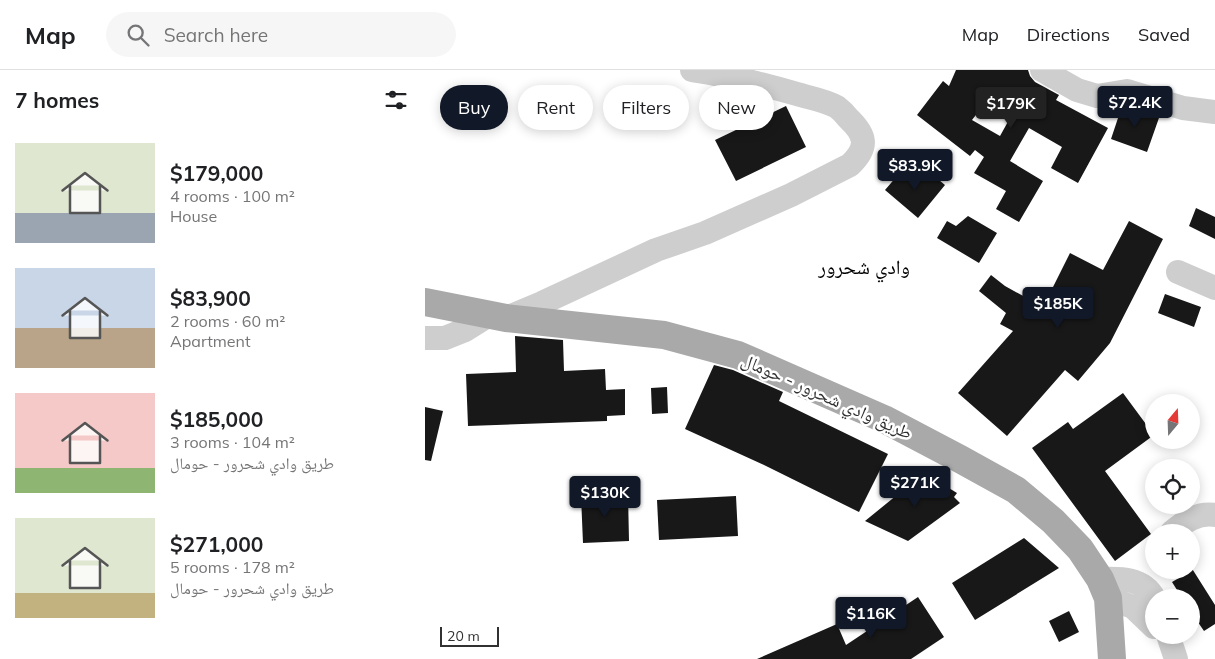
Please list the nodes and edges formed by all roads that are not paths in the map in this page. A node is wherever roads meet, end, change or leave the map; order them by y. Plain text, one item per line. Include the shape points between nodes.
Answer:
1 (692, 70) edge
2 (1042, 70) edge
3 (1215, 112) edge
4 (1178, 272) dead end
5 (1215, 288) edge
6 (425, 302) edge
7 (497, 316) junction
8 (425, 338) edge
9 (1215, 515) edge
10 (1183, 524) edge
11 (1153, 586) edge
12 (1104, 589) junction
13 (1145, 618) edge
14 (1112, 659) edge

1 - 7 street via 767,85 838,108 863,135 863,150 850,165 791,195 705,233 656,250 542,303
2 - 3 street via 1077,90 1097,96 1127,91 1183,108
4 - 5 street
6 - 7 main road, طريق وادي شحرور - حومال
7 - 8 street via 445,338
7 - 12 main road, طريق وادي شحرور - حومال via 665,335 738,355 884,419 1016,490 1080,549
9 - 10 street via 1191,518
11 - 12 street via 1122,578
12 - 13 street
12 - 14 main road, طريق وادي شحرور - حومال

